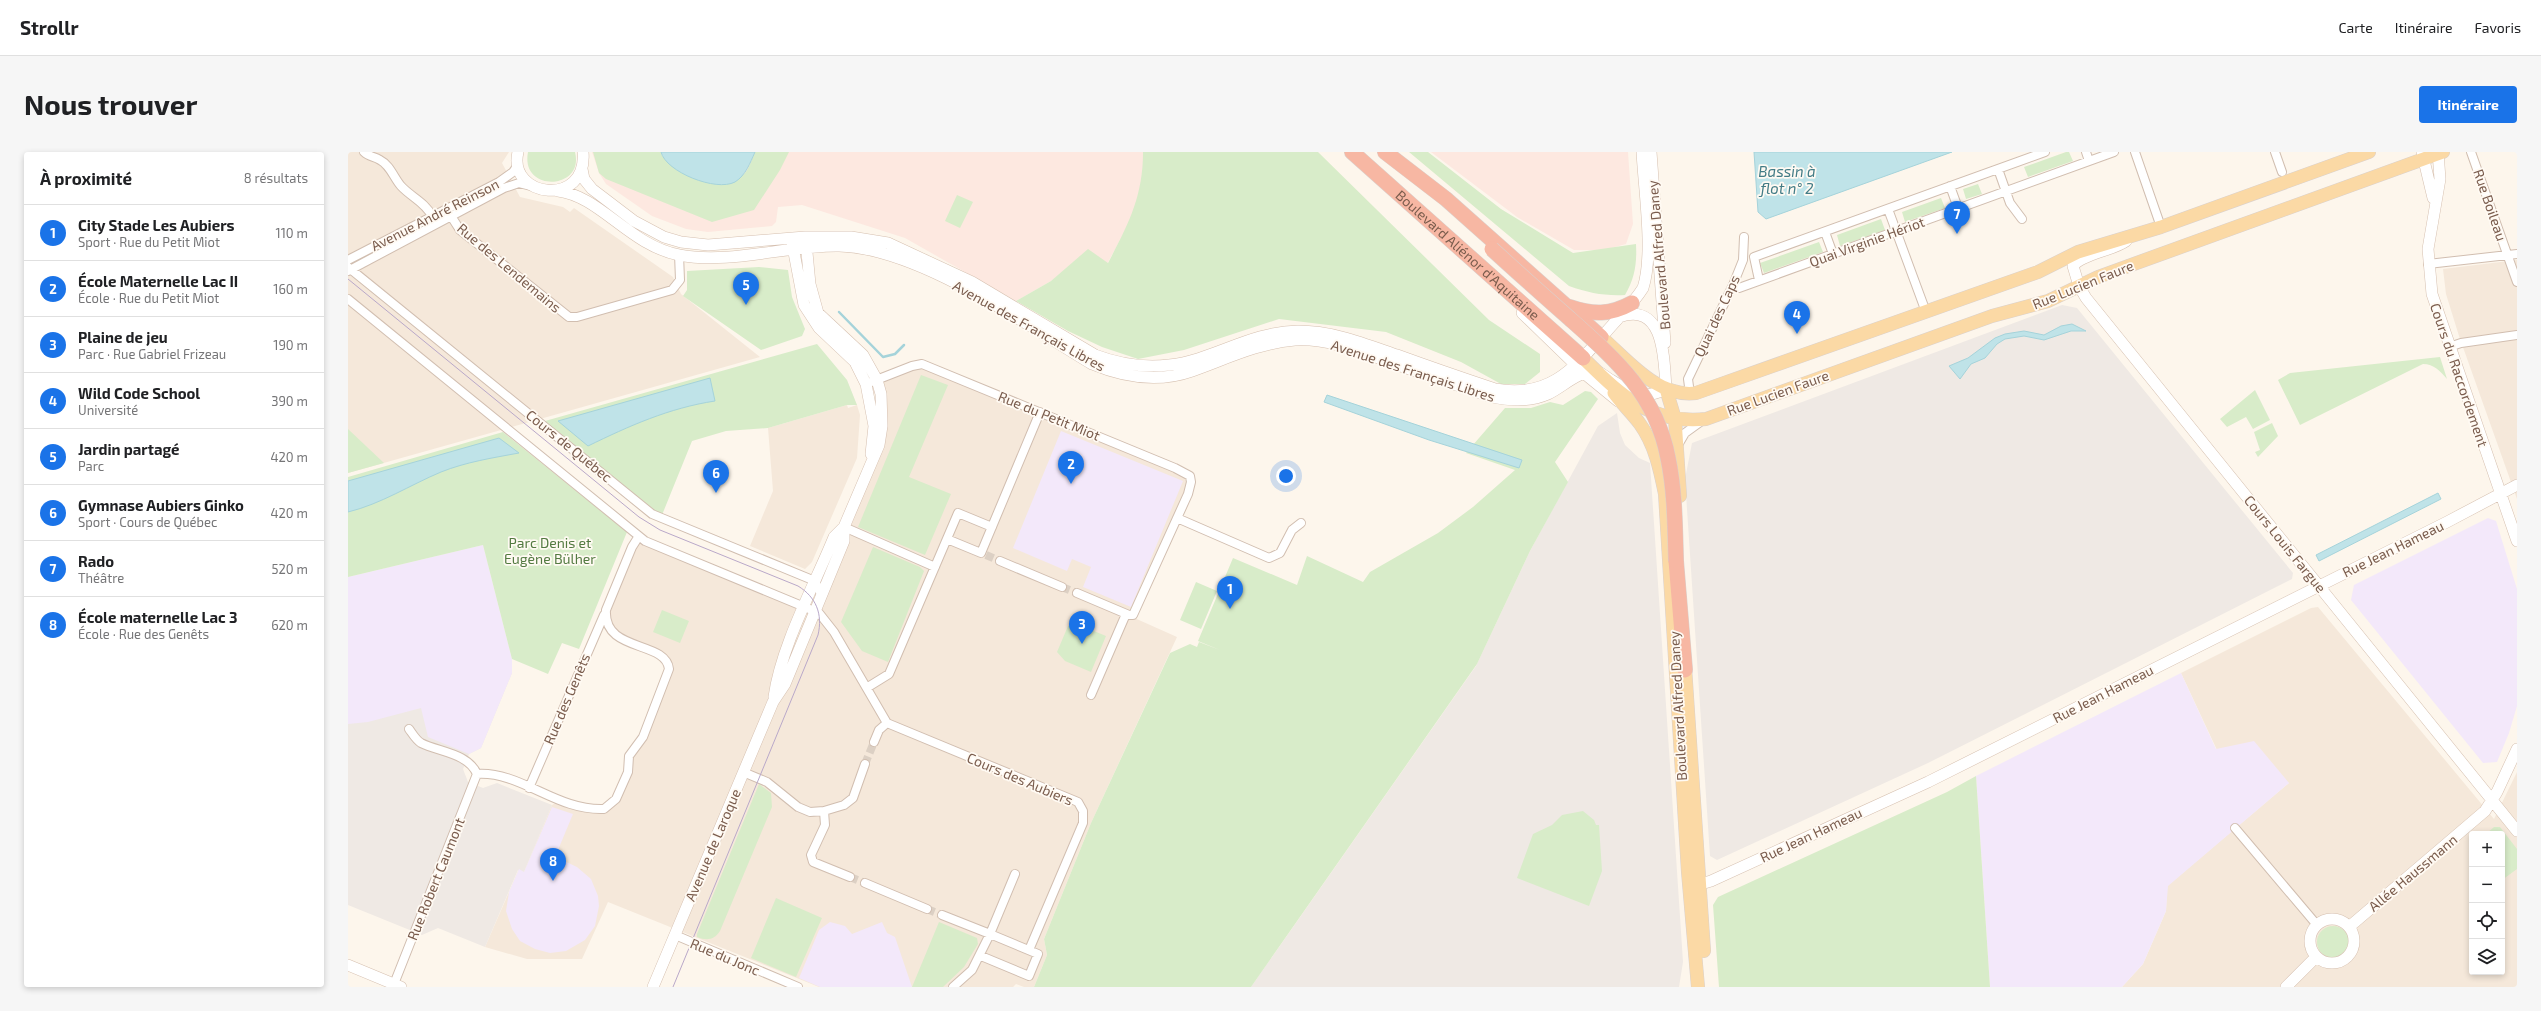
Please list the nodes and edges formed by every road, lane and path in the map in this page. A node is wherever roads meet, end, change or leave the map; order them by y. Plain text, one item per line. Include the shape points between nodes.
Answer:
1 (364, 152) edge
2 (518, 152) edge
3 (583, 152) edge
4 (1352, 152) edge
5 (1642, 152) edge
6 (1651, 152) edge
7 (2045, 152) edge
8 (2086, 152) edge
9 (2114, 152) edge
10 (2135, 152) edge
11 (2275, 152) edge
12 (2369, 152) edge
13 (2440, 152) edge
14 (2471, 152) edge
15 (1388, 154) edge
16 (2423, 155) edge
17 (2089, 161) junction
18 (518, 165) junction
19 (1998, 169) junction
20 (582, 170) junction
21 (2282, 172) dead end
22 (533, 186) junction
23 (1950, 186) junction
24 (558, 190) junction
25 (2005, 190) junction
26 (2434, 204) junction
27 (1888, 208) junction
28 (1958, 208) junction
29 (432, 216) junction
30 (451, 216) junction
31 (2022, 219) dead end
32 (2161, 227) junction
33 (1825, 232) junction
34 (1897, 232) junction
35 (2133, 236) junction
36 (792, 238) junction
37 (1744, 238) dead end
38 (806, 243) junction
39 (793, 249) junction
40 (679, 254) junction
41 (1833, 254) junction
42 (2517, 254) edge
43 (2508, 255) junction
44 (348, 260) edge
45 (2428, 264) junction
46 (349, 269) edge
47 (1759, 280) junction
48 (2517, 282) edge
49 (1733, 285) junction
50 (2079, 286) junction
51 (348, 299) edge
52 (1632, 303) junction
53 (1567, 306) junction
54 (1926, 312) junction
55 (1619, 317) junction
56 (2517, 335) edge
57 (1601, 337) junction
58 (2449, 347) junction
59 (1664, 358) junction
60 (1580, 362) junction
61 (1598, 372) junction
62 (1585, 374) junction
63 (878, 380) junction
64 (866, 384) junction
65 (1666, 389) junction
66 (1690, 394) junction
67 (1623, 405) junction
68 (1040, 412) junction
69 (1675, 419) junction
70 (1706, 419) junction
71 (1678, 452) junction
72 (869, 468) junction
73 (2517, 485) edge
74 (2500, 494) junction
75 (1177, 518) junction
76 (1301, 523) dead end
77 (844, 527) junction
78 (992, 527) junction
79 (639, 536) junction
80 (947, 538) junction
81 (2517, 541) edge
82 (1000, 561) tunnel mouth
83 (935, 567) junction
84 (815, 582) junction
85 (2318, 585) junction
86 (1062, 587) tunnel mouth
87 (1077, 593) tunnel mouth
88 (821, 594) junction
89 (810, 609) junction
90 (606, 610) junction
91 (1126, 614) junction
92 (1686, 670) junction
93 (868, 687) junction
94 (1091, 695) dead end
95 (887, 723) junction
96 (409, 729) dead end
97 (874, 742) tunnel mouth
98 (2517, 749) edge
99 (866, 764) tunnel mouth
100 (743, 772) junction
101 (477, 774) junction
102 (1682, 776) junction
103 (529, 788) junction
104 (2492, 801) junction
105 (824, 811) junction
106 (2235, 828) dead end
107 (2517, 831) edge
108 (1015, 874) dead end
109 (850, 877) tunnel mouth
110 (865, 883) tunnel mouth
111 (1701, 884) junction
112 (1692, 898) junction
113 (927, 909) tunnel mouth
114 (942, 915) tunnel mouth
115 (2317, 925) junction
116 (2349, 927) junction
117 (990, 934) junction
118 (675, 935) junction
119 (1029, 950) junction
120 (981, 956) junction
121 (2316, 956) junction
122 (348, 965) edge
123 (397, 985) edge
124 (654, 987) edge
125 (798, 987) edge
126 (953, 987) edge
127 (1698, 987) edge
128 (1707, 987) edge
129 (2286, 987) edge

1 - 29 street via 388,166 401,186 428,208
2 - 18 street
3 - 20 street
4 - 60 highway, Boulevard Aliénor d'Aquitaine via 1478,265
5 - 52 street, Boulevard Alfred Daney via 1648,267 1643,288
6 - 59 street, Boulevard Alfred Daney via 1664,316
7 - 19 street, Quai Virginie Hériot
8 - 17 street
9 - 17 street, Quai Virginie Hériot
10 - 32 street
11 - 21 street
12 - 32 main road, Rue Lucien Faure
13 - 16 main road, Rue Lucien Faure
13 - 26 street, Cours du Raccordement via 2440,179
14 - 43 street, Rue Boileau
15 - 53 highway, Boulevard Aliénor d'Aquitaine via 1446,199
15 - 92 highway, bridge via 1615,360 1634,381 1649,404 1658,423 1668,458
16 - 26 street, Cours du Raccordement
16 - 50 main road, Rue Lucien Faure
17 - 25 street, Quai Virginie Hériot
18 - 22 street via 521,173
18 - 29 street, Avenue André Reinson via 503,180
19 - 23 street, Quai Virginie Hériot
19 - 25 street
20 - 24 street via 572,183
20 - 36 street, Avenue des Français Libres via 584,179 592,189 634,221 664,237 708,245
22 - 24 street, Avenue des Français Libres via 540,190
22 - 30 street, Avenue André Reinson via 519,183 510,186
23 - 27 street, Quai Virginie Hériot
23 - 28 street
24 - 40 street, Avenue des Français Libres via 579,195 644,242
25 - 28 street, Quai Virginie Hériot
25 - 31 street via 2010,203
26 - 45 street, Cours du Raccordement via 2429,233
27 - 33 street, Quai Virginie Hériot
27 - 34 street
28 - 34 street, Quai Virginie Hériot
29 - 44 street, Avenue André Reinson
30 - 40 street, Rue des Lendemains via 460,230 569,317 577,317 672,290 680,280
30 - 46 street, Avenue André Reinson
32 - 35 main road, Rue Lucien Faure
33 - 41 street
33 - 47 street, Quai Virginie Hériot via 1754,257
34 - 41 street, Quai Virginie Hériot
34 - 54 street
35 - 50 street, Cours Louis Fargue via 2117,247 2075,263 2072,270
35 - 54 main road, Rue Lucien Faure via 2078,252 2038,272
36 - 38 street, Avenue des Français Libres
36 - 39 street, Avenue de Laroque
37 - 49 street, Quai des Caps via 1743,260
38 - 39 street, Avenue des Français Libres
38 - 60 street, Avenue des Français Libres via 850,237 888,243 972,282 1095,355 1127,364 1170,365 1260,336 1297,331 1321,332 1356,341 1509,392 1532,391 1545,387
38 - 62 street, Avenue des Français Libres via 884,252 899,258 954,284 1092,364 1108,371 1138,377 1169,377 1267,344 1296,340 1334,344 1492,397 1508,400 1533,399 1548,394
38 - 63 street, Avenue de Laroque via 810,284 818,313 860,351
39 - 40 street, Avenue des Français Libres via 717,257
39 - 64 street, Avenue de Laroque via 804,305 811,317 852,359
41 - 47 street, Quai Virginie Hériot
42 - 43 street
43 - 45 street
43 - 48 street, Rue Boileau
45 - 58 street, Cours du Raccordement via 2433,298
46 - 84 street, Cours de Québec via 652,514
47 - 49 street, Quai Virginie Hériot via 1739,288
49 - 66 street, Quai des Caps via 1688,379
50 - 70 main road, Rue Lucien Faure via 2048,301 1992,316
50 - 85 street, Cours Louis Fargue via 2102,320
51 - 79 street, Cours de Québec
52 - 53 highway via 1600,314
52 - 55 street, Boulevard Alfred Daney
53 - 57 highway, Boulevard Aliénor d'Aquitaine
54 - 66 main road, Rue Lucien Faure
55 - 57 street, Boulevard Alfred Daney
55 - 59 street via 1636,314 1651,321 1656,327
56 - 58 street
57 - 60 street, Avenue des Français Libres
57 - 65 main road, Rue Lucien Faure via 1645,376
58 - 74 street, Cours du Raccordement
59 - 65 street
60 - 61 main road
60 - 62 street
61 - 62 street, Avenue des Français Libres
61 - 65 street via 1634,394 1647,397
61 - 67 main road, Boulevard Alfred Daney
61 - 69 main road, Rue Lucien Faure via 1643,409
62 - 67 street
63 - 64 street, Rue du Petit Miot
63 - 68 street, Rue du Petit Miot via 922,364
63 - 72 street, Avenue de Laroque via 882,426 879,445
64 - 72 street, Avenue de Laroque via 874,426
65 - 66 main road, Rue Lucien Faure
65 - 69 main road, Boulevard Alfred Daney
67 - 102 main road, Boulevard Alfred Daney via 1643,429 1656,453 1664,494
68 - 75 street, Rue du Petit Miot via 1185,472 1190,476 1190,487
68 - 78 street
69 - 70 main road, Rue Lucien Faure
69 - 71 main road, Boulevard Alfred Daney
70 - 71 street via 1685,433
71 - 92 main road, Boulevard Alfred Daney
72 - 77 street, Avenue de Laroque
73 - 74 street, Rue Jean Hameau
74 - 81 street, Cours du Raccordement
74 - 85 street, Rue Jean Hameau
75 - 76 street via 1269,558 1280,553 1292,530
75 - 91 street, Rue du Petit Miot via 1136,611 1133,615
77 - 83 street
77 - 84 street, Avenue de Laroque via 834,537
77 - 88 street, Avenue de Laroque via 844,541
78 - 80 street via 958,513
78 - 80 street via 983,554
79 - 89 street, Cours de Québec via 653,545
79 - 90 street, Rue des Genêts
80 - 83 street
82 - 86 street
83 - 93 street via 889,674
84 - 88 street
84 - 89 street, Avenue de Laroque
85 - 104 street, Cours Louis Fargue
85 - 111 street, Rue Jean Hameau via 1928,782
87 - 91 street
88 - 89 street, Avenue de Laroque
89 - 93 street, Cours de Québec via 830,625
89 - 100 street, Avenue de Laroque via 776,680 773,702
90 - 103 street, Rue des Genêts
90 - 103 street via 607,627 633,644 665,657 669,669 642,737 629,756 627,774 616,799 604,809 582,809
91 - 94 street
92 - 111 main road, Boulevard Alfred Daney
93 - 95 street, Cours de Québec
95 - 97 street via 879,730
95 - 119 street, Cours des Aubiers via 1078,802 1083,811 1083,823
96 - 101 street via 420,742 462,759 474,768
98 - 104 street
99 - 105 street via 852,798 844,805
100 - 105 street via 767,782 798,807 810,812
100 - 118 street, Avenue de Laroque
101 - 103 street via 498,774
101 - 123 street, Rue Robert Caumont
102 - 111 street via 1688,802 1693,873
102 - 112 main road, Boulevard Alfred Daney
104 - 107 street, Cours Louis Fargue
104 - 116 street, Allée Haussmann via 2480,816
105 - 109 street via 825,825 811,855 813,862
106 - 115 street
108 - 117 street
110 - 113 street
111 - 112 street
111 - 128 main road, Boulevard Alfred Daney
112 - 127 main road, Boulevard Alfred Daney
114 - 117 street
115 - 116 street via 2330,919
115 - 121 street via 2310,944
116 - 121 street via 2354,947 2346,959 2334,963
117 - 119 street
117 - 120 street
118 - 124 street, Avenue de Laroque
118 - 125 street, Rue du Jonc
119 - 120 street via 1038,954 1029,976
120 - 126 street via 972,970
121 - 129 street
122 - 123 street

